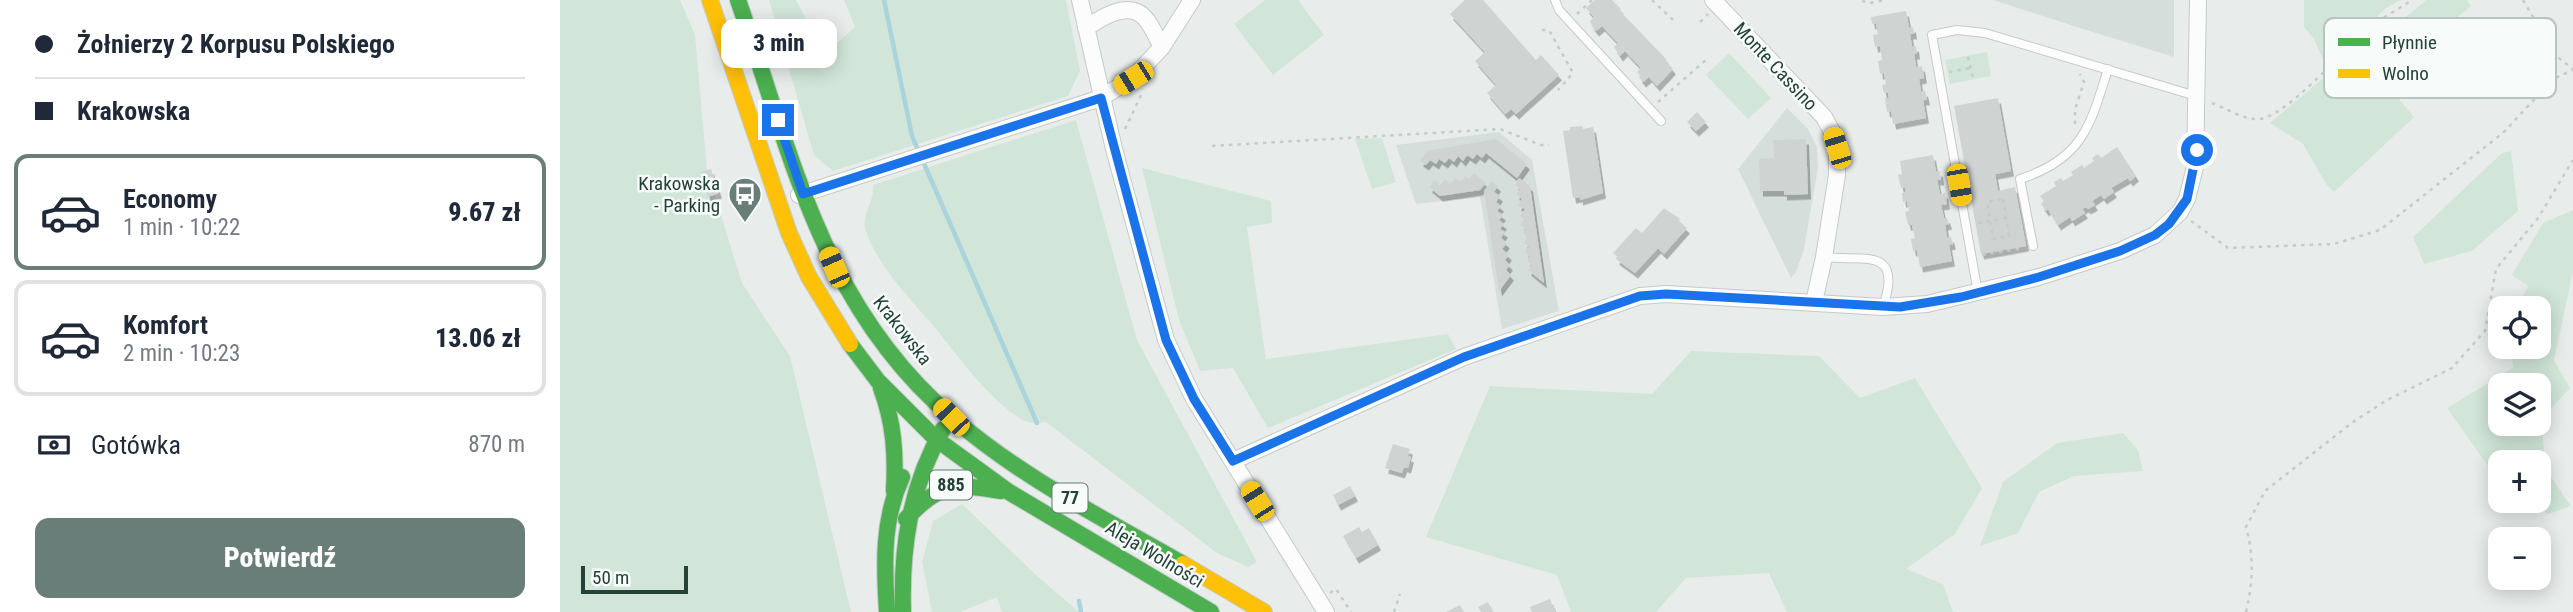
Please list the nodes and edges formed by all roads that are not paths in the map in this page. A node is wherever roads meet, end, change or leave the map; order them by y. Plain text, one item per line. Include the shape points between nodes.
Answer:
1 (710, 0) edge
2 (738, 0) edge
3 (1080, 0) edge
4 (1192, 0) edge
5 (1555, 0) edge
6 (2197, 0) edge
7 (1128, 4) edge
8 (1711, 7) edge
9 (1086, 28) junction
10 (1162, 47) junction
11 (2108, 69) junction
12 (2196, 96) junction
13 (1101, 98) junction
14 (1661, 121) dead end
15 (803, 194) junction
16 (778, 204) junction
17 (2033, 246) road end
18 (1824, 257) junction
19 (1978, 293) junction
20 (1814, 302) junction
21 (1883, 307) junction
22 (878, 381) junction
23 (951, 417) junction
24 (936, 439) junction
25 (1233, 461) junction
26 (894, 491) junction
27 (1009, 492) junction
28 (906, 519) junction
29 (887, 612) edge
30 (903, 612) edge
31 (1211, 612) edge
32 (1264, 612) edge
33 (1326, 612) edge

1 - 16 main road, 77
2 - 15 main road, Krakowska / 77
3 - 9 street
4 - 10 street
5 - 14 lane via 1559,10
6 - 12 street
7 - 9 street
7 - 10 street via 1145,18
8 - 18 street, Monte Cassino via 1824,117 1831,130 1837,148 1837,175
9 - 13 street
10 - 13 street via 1133,78
11 - 12 lane
11 - 17 lane via 2087,131 2075,148 2040,173 2020,179
11 - 19 lane via 1985,33 1957,30 1932,36
12 - 19 street via 2195,167 2187,199 2155,235 2120,251
13 - 15 street
13 - 25 street via 1166,340 1194,399
15 - 16 street
15 - 23 main road, Krakowska / 77 via 834,267 866,319 902,366
16 - 22 main road, 77 via 809,277
18 - 20 street, Monte Cassino
18 - 21 lane via 1864,257 1882,265 1889,281
19 - 21 street
20 - 21 street
20 - 25 street via 1640,296 1464,357
22 - 24 main road, Aleja Wolności / 77
22 - 26 main road, 885 via 893,417
23 - 24 main road, 885
23 - 32 main road, Aleja Wolności / 77 via 1060,493
24 - 26 main road, 885 via 912,458
24 - 27 main road, Aleja Wolności / 77
24 - 28 main road, 885 via 918,477
25 - 33 street
26 - 29 main road, 885 via 886,519
27 - 28 main road, 885 via 948,485 934,491
27 - 31 main road, Aleja Wolności / 77
28 - 30 main road, 885

